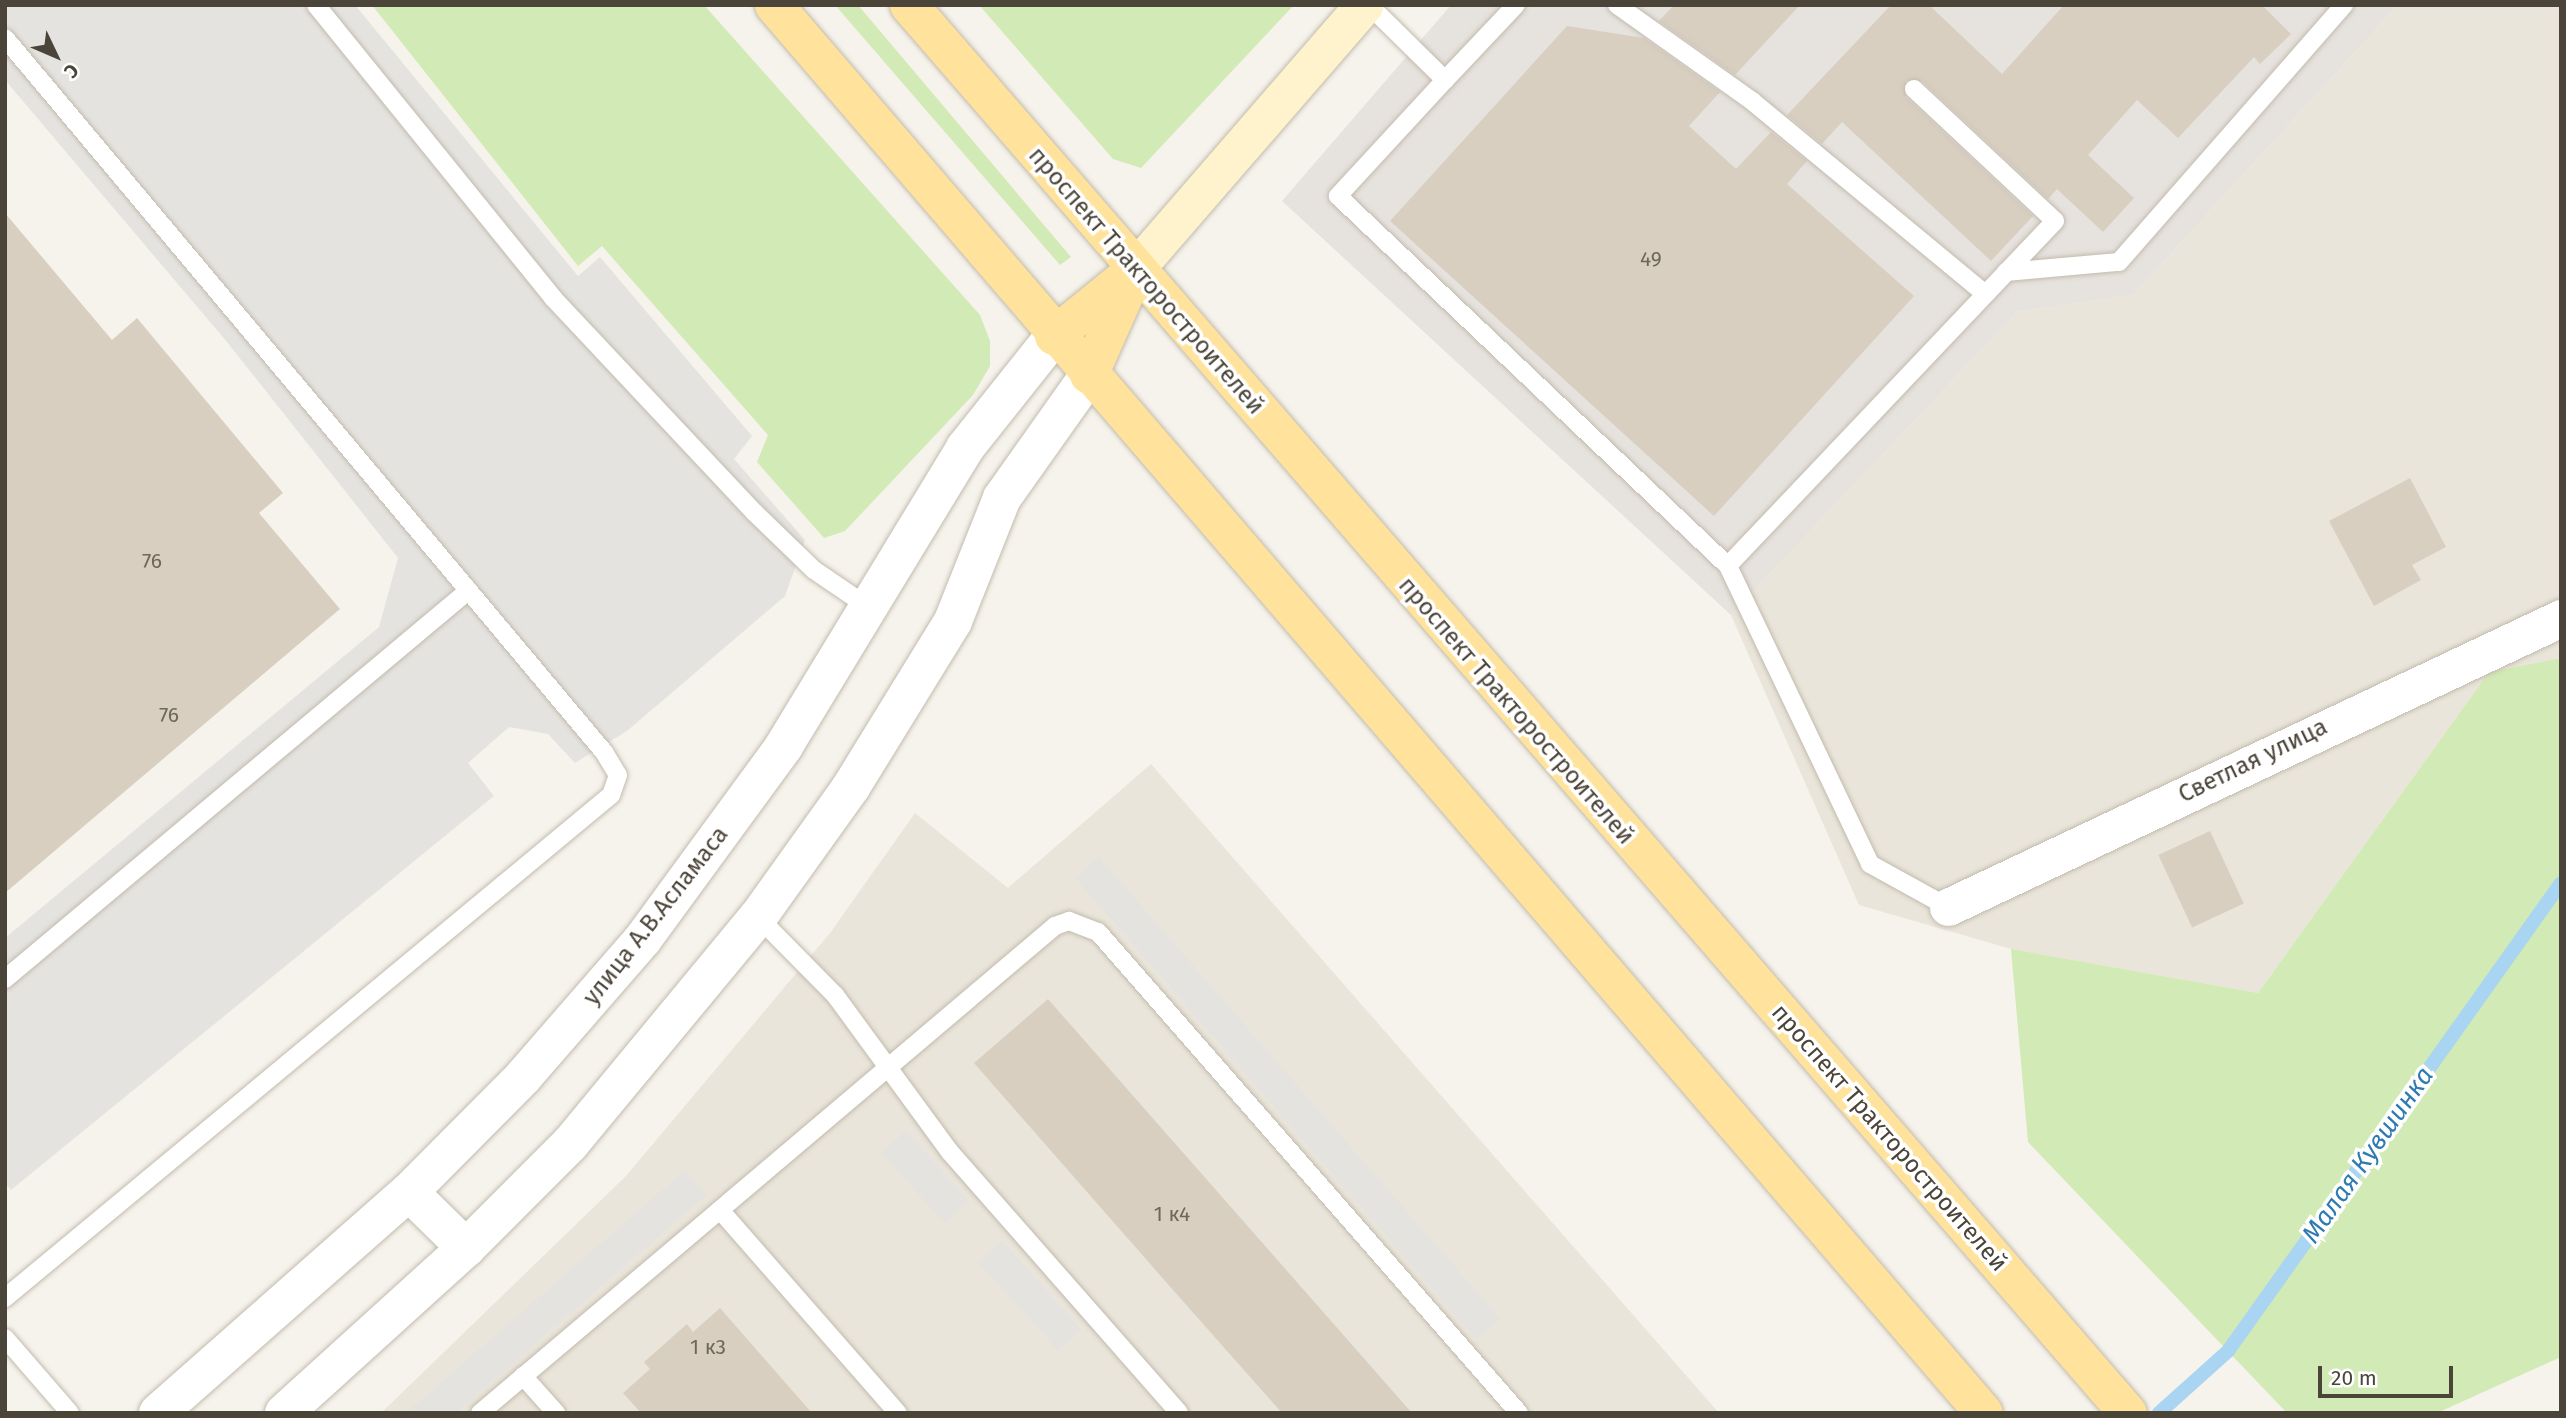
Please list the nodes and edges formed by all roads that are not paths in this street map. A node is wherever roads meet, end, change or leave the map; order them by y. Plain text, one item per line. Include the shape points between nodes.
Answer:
1 (316, 5) edge
2 (774, 5) edge
3 (1367, 5) edge
4 (1516, 5) edge
5 (1617, 5) edge
6 (2344, 5) edge
7 (919, 13) edge
8 (5, 38) edge
9 (1446, 80) junction
10 (1914, 89) dead end
11 (1136, 269) junction
12 (2007, 272) junction
13 (1985, 294) junction
14 (1054, 336) junction
15 (1089, 375) junction
16 (1728, 566) junction
17 (469, 590) junction
18 (867, 606) junction
19 (2561, 618) edge
20 (1948, 907) joint
21 (758, 917) junction
22 (5, 979) edge
23 (888, 1068) junction
24 (409, 1192) junction
25 (720, 1210) junction
26 (466, 1248) junction
27 (5, 1298) edge
28 (5, 1338) edge
29 (523, 1376) junction
30 (70, 1413) edge
31 (158, 1413) edge
32 (284, 1413) edge
33 (480, 1413) edge
34 (556, 1413) edge
35 (898, 1413) edge
36 (1179, 1413) edge
37 (1520, 1413) edge
38 (1984, 1413) edge
39 (2128, 1413) edge

1 - 18 lane via 553,298 754,512 814,570
2 - 14 main road
3 - 9 lane
3 - 11 main road
4 - 9 lane
5 - 13 lane via 1752,101
6 - 12 lane via 2119,262
7 - 11 main road, проспект Тракторостроителей
8 - 17 lane
9 - 16 lane via 1338,196
10 - 12 lane via 2056,221
11 - 14 main road
11 - 15 main road
11 - 39 main road, проспект Тракторостроителей
12 - 13 lane
13 - 16 lane
14 - 15 main road
14 - 18 street, улица А.В.Асламаса via 965,447
15 - 21 street via 1002,498 972,583 851,787
15 - 38 main road
16 - 20 lane via 1870,864
17 - 22 lane
17 - 27 lane via 618,775 611,795 15,1285
18 - 24 street, улица А.В.Асламаса via 784,746 643,939 524,1076
19 - 20 street, Светлая улица
21 - 23 lane via 835,995
21 - 26 street via 570,1144
23 - 25 lane
23 - 36 lane via 950,1153
23 - 37 lane via 1055,926 1069,921 1090,926
24 - 26 street
24 - 31 street, улица А.В.Асламаса
25 - 29 lane
25 - 35 lane
26 - 32 street
28 - 30 lane
29 - 33 lane
29 - 34 lane

